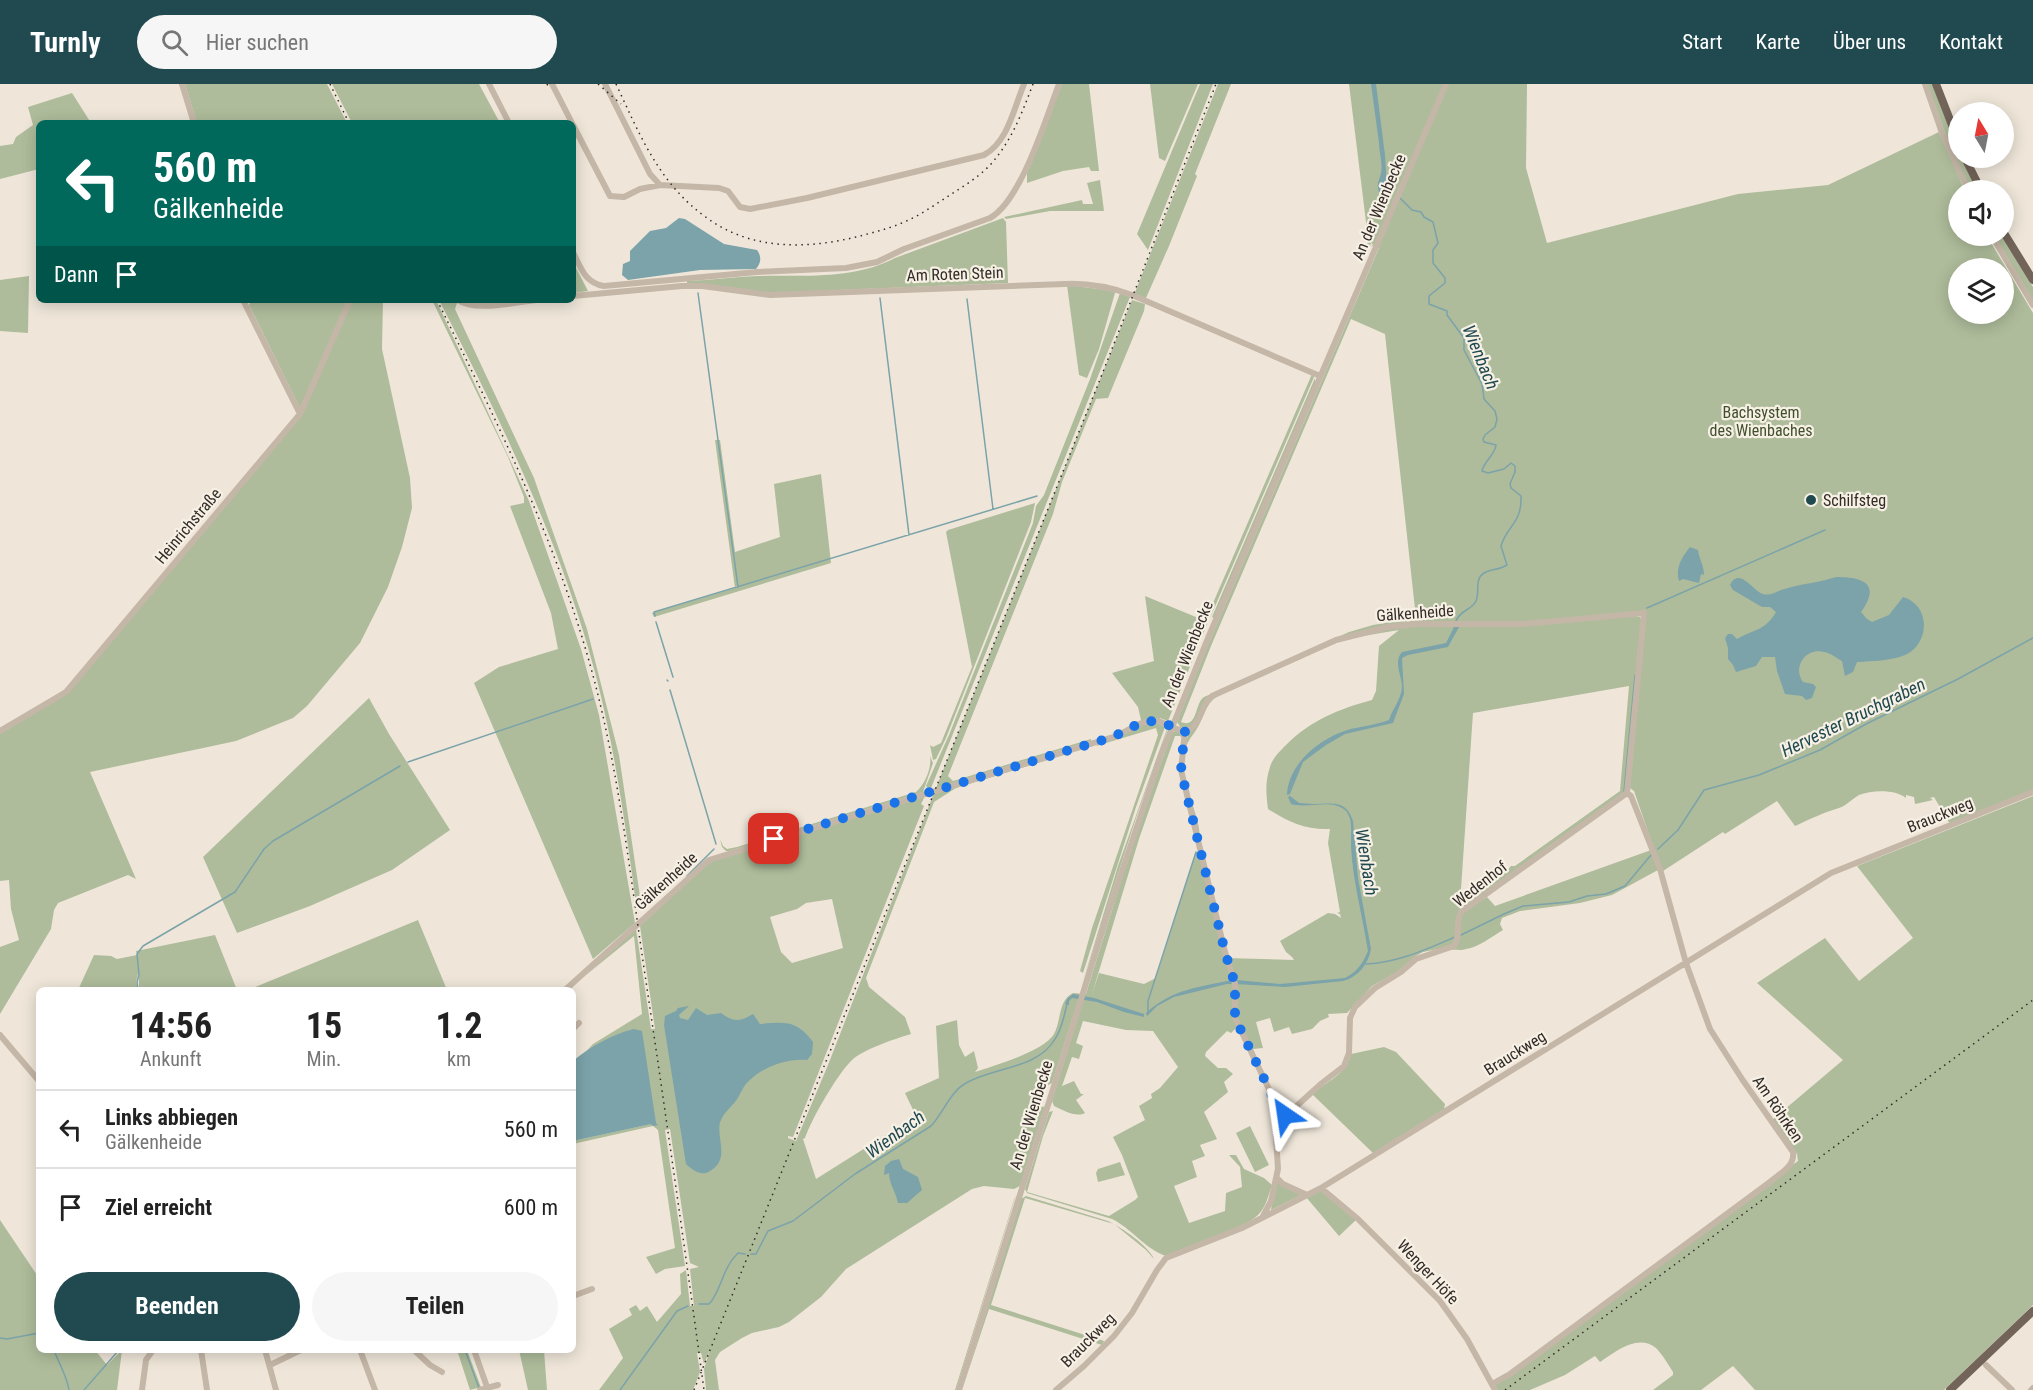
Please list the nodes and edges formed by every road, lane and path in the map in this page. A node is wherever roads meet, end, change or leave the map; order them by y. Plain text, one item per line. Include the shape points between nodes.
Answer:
1 (182, 84) edge
2 (489, 84) edge
3 (552, 84) edge
4 (605, 84) edge
5 (1024, 84) edge
6 (1059, 84) edge
7 (1446, 84) edge
8 (1925, 84) edge
9 (1936, 84) edge
10 (1948, 115) edge
11 (193, 120) edge
12 (507, 120) edge
13 (571, 120) edge
14 (576, 130) edge
15 (650, 174) junction
16 (1963, 180) edge
17 (660, 185) junction
18 (644, 189) junction
19 (1998, 246) edge
20 (2012, 246) edge
21 (576, 258) edge
22 (2033, 280) edge
23 (576, 296) edge
24 (244, 303) edge
25 (349, 303) edge
26 (463, 303) edge
27 (508, 303) edge
28 (2033, 305) edge
29 (1320, 376) junction
30 (300, 414) junction
31 (1172, 726) junction
32 (0, 731) edge
33 (1185, 731) junction
34 (2033, 792) edge
35 (1627, 793) junction
36 (1686, 963) junction
37 (567, 987) edge
38 (579, 1023) dead end
39 (576, 1026) edge
40 (0, 1035) edge
41 (36, 1077) edge
42 (1285, 1115) junction
43 (1277, 1178) junction
44 (1321, 1188) junction
45 (1307, 1194) junction
46 (1263, 1216) junction
47 (592, 1289) dead end
48 (576, 1295) edge
49 (2033, 1311) edge
50 (151, 1353) edge
51 (201, 1353) edge
52 (266, 1353) edge
53 (295, 1353) edge
54 (361, 1353) edge
55 (417, 1353) edge
56 (475, 1353) edge
57 (270, 1365) junction
58 (1986, 1365) dead end
59 (441, 1372) dead end
60 (498, 1385) dead end
61 (487, 1387) junction
62 (1493, 1387) edge
63 (142, 1390) edge
64 (207, 1390) edge
65 (276, 1390) edge
66 (375, 1390) edge
67 (480, 1390) edge
68 (959, 1390) edge
69 (1056, 1390) edge
70 (1950, 1390) edge
71 (2012, 1390) edge

1 - 11 street
2 - 12 street
3 - 13 street
4 - 15 street
5 - 17 street via 1001,140 992,151 976,158 750,209 740,207 728,191 719,188
6 - 21 street via 1016,189 999,212 877,262 846,268 604,286 587,279
7 - 29 street, An der Wienbecke
8 - 16 street
9 - 10 main road
14 - 18 street via 610,196 624,197
15 - 17 street
15 - 18 street
17 - 18 street
19 - 28 street
20 - 22 main road
23 - 29 street, Am Roten Stein via 695,285 770,295 1092,285 1132,295
24 - 30 street
25 - 30 street, Heinrichstraße
26 - 27 street
29 - 31 street, An der Wienbecke
30 - 32 street, Heinrichstraße via 66,692
31 - 33 street, Gälkenheide
31 - 37 street, Gälkenheide via 1146,721 1113,737 709,860
31 - 68 street, An der Wienbecke via 1133,835
33 - 35 street, Gälkenheide via 1195,724 1212,696 1348,636 1416,624 1523,624 1644,613
33 - 42 street via 1182,775 1234,982 1236,1022
34 - 36 street, Brauckweg via 1831,873
35 - 36 street, Am Röhrken via 1660,869
35 - 42 street, Wedenhof via 1461,912 1454,946 1420,957 1375,988 1351,1014 1344,1066
36 - 44 street, Brauckweg
36 - 62 street, Am Röhrken via 1714,1037 1793,1152 1792,1162
38 - 39 street
40 - 41 street
42 - 43 street via 1276,1136
43 - 45 street
43 - 46 street
44 - 45 street, Brauckweg
44 - 62 street, Wenger Höfe via 1440,1301 1467,1339
45 - 46 street, Brauckweg
46 - 69 street, Brauckweg via 1166,1258 1114,1336
47 - 48 street
49 - 70 main road
50 - 63 street via 146,1360
51 - 64 street
52 - 57 street
53 - 57 street
54 - 66 street
55 - 59 street
56 - 61 street
57 - 65 street
58 - 71 street
60 - 61 street
61 - 67 street

